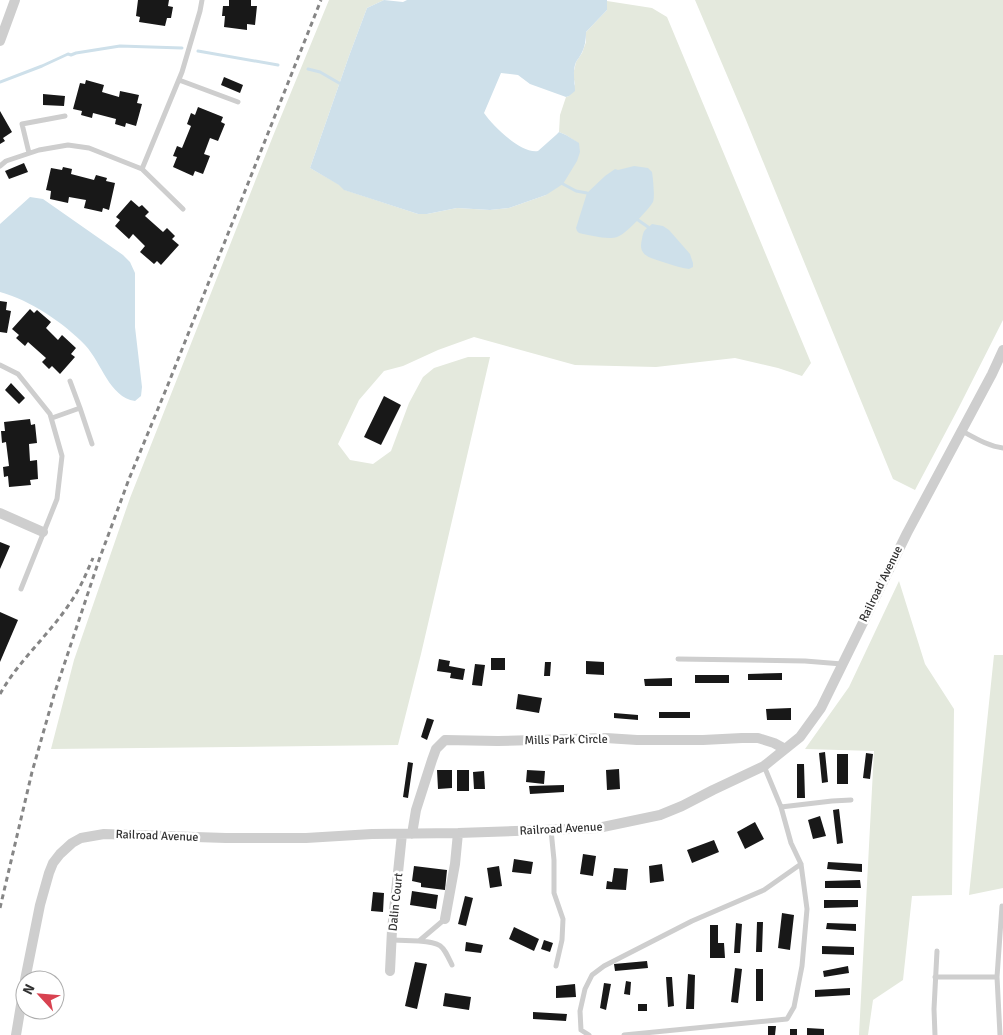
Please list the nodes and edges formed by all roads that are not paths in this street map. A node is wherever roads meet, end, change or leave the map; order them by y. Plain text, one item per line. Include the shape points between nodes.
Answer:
1 (14, 0) edge
2 (202, 0) edge
3 (1, 36) edge
4 (179, 80) junction
5 (238, 102) dead end
6 (65, 116) dead end
7 (29, 153) junction
8 (0, 166) edge
9 (142, 169) junction
10 (183, 209) dead end
11 (1003, 350) edge
12 (0, 365) edge
13 (70, 381) dead end
14 (80, 408) junction
15 (52, 418) junction
16 (961, 430) junction
17 (92, 444) dead end
18 (1003, 448) edge
19 (0, 513) edge
20 (43, 532) junction
21 (20, 589) dead end
22 (678, 659) dead end
23 (842, 664) junction
24 (785, 749) junction
25 (764, 766) junction
26 (851, 800) dead end
27 (781, 807) junction
28 (551, 830) junction
29 (458, 833) junction
30 (407, 834) junction
31 (801, 864) junction
32 (1002, 906) dead end
33 (445, 919) joint
34 (392, 940) junction
35 (419, 941) junction
36 (937, 951) dead end
37 (452, 965) dead end
38 (556, 966) dead end
39 (27, 970) edge
40 (390, 971) dead end
41 (935, 976) junction
42 (997, 977) junction
43 (18, 1020) edge
44 (16, 1035) edge
45 (589, 1035) edge
46 (624, 1035) edge
47 (935, 1035) edge
48 (1000, 1035) edge

1 - 3 street
2 - 4 lane
4 - 5 lane
4 - 9 lane
6 - 7 lane via 22,124
7 - 8 lane
7 - 9 lane via 68,145 89,148
9 - 10 lane
11 - 16 street, Railroad Avenue
12 - 15 lane via 18,374
13 - 14 lane
14 - 15 lane
14 - 17 lane
15 - 20 lane via 62,456 57,499
16 - 18 lane
16 - 23 street, Railroad Avenue
19 - 20 street
20 - 21 lane
22 - 23 lane
23 - 24 street, Railroad Avenue via 815,717
24 - 25 street, Railroad Avenue
24 - 30 street, Mills Park Circle via 758,738 445,740 436,749
25 - 27 lane
25 - 28 street, Railroad Avenue via 660,815 598,828
26 - 27 lane
27 - 31 lane via 790,843
28 - 29 street, Railroad Avenue
28 - 38 lane via 554,893 563,919
29 - 30 street, Railroad Avenue
29 - 33 street
30 - 34 street, Dalin Court
30 - 39 street, Railroad Avenue via 226,838 104,834 81,838 53,863 40,904
31 - 45 lane via 764,890 692,921 592,975 580,1011 581,1030
31 - 46 lane via 807,909 802,966 794,1007 787,1019
32 - 42 lane
33 - 35 lane
34 - 35 lane
34 - 40 street, Dalin Court
35 - 37 lane via 439,944
36 - 41 lane
41 - 42 lane
41 - 47 lane
42 - 48 lane
43 - 44 street, Railroad Avenue

